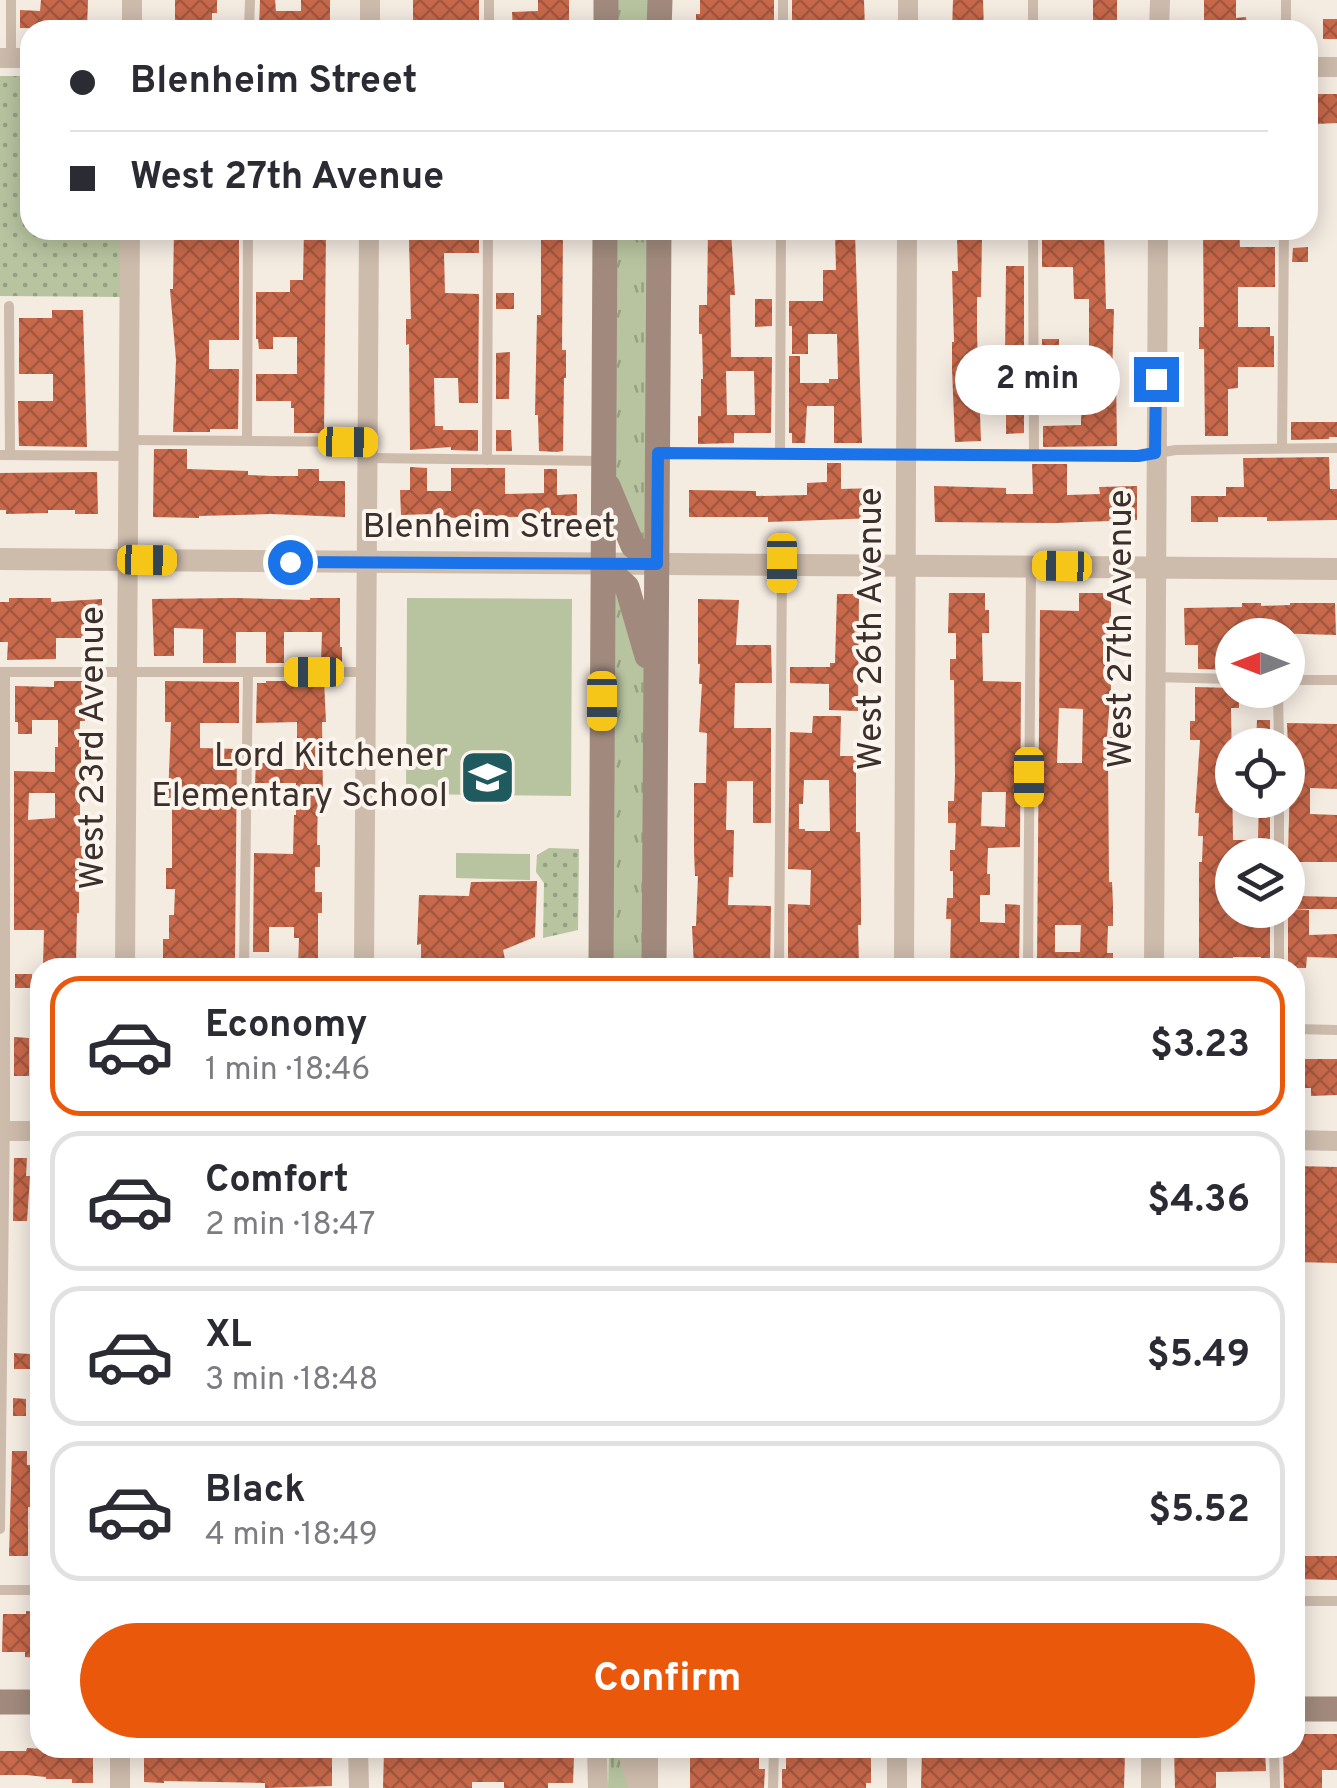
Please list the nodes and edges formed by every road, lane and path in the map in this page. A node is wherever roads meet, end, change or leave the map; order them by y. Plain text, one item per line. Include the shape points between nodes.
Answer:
1 (11, 0) edge
2 (14, 58) edge
3 (130, 240) edge
4 (248, 240) edge
5 (369, 240) edge
6 (488, 240) edge
7 (605, 240) edge
8 (659, 240) edge
9 (781, 240) edge
10 (907, 240) edge
11 (1033, 240) edge
12 (1158, 240) edge
13 (1284, 240) edge
14 (9, 306) dead end
15 (247, 441) junction
16 (1282, 447) junction
17 (128, 448) junction
18 (1337, 448) edge
19 (368, 450) junction
20 (658, 453) junction
21 (1155, 453) junction
22 (780, 454) junction
23 (906, 454) junction
24 (1034, 454) junction
25 (5, 456) edge
26 (486, 460) junction
27 (604, 461) junction
28 (0, 559) edge
29 (128, 560) junction
30 (368, 562) junction
31 (782, 563) junction
32 (602, 564) junction
33 (657, 564) junction
34 (1031, 565) junction
35 (905, 566) junction
36 (1156, 568) junction
37 (1337, 568) edge
38 (2, 672) edge
39 (127, 672) junction
40 (248, 672) junction
41 (366, 672) junction
42 (1155, 677) junction
43 (1215, 679) edge
44 (1305, 680) edge
45 (1337, 680) edge
46 (655, 706) junction
47 (1279, 928) edge
48 (125, 958) edge
49 (244, 958) edge
50 (364, 958) edge
51 (600, 958) edge
52 (654, 958) edge
53 (779, 958) edge
54 (904, 958) edge
55 (1028, 958) edge
56 (1154, 958) edge
57 (1280, 958) edge
58 (1305, 1029) edge
59 (1337, 1030) edge
60 (2, 1131) edge
61 (30, 1131) edge
62 (1305, 1140) edge
63 (1337, 1141) edge
64 (0, 1528) edge
65 (0, 1590) edge
66 (30, 1590) edge
67 (1305, 1601) edge
68 (1337, 1601) edge
69 (0, 1702) edge
70 (30, 1702) edge
71 (1305, 1708) edge
72 (1337, 1709) edge
73 (120, 1758) edge
74 (358, 1758) edge
75 (597, 1758) edge
76 (629, 1758) edge
77 (648, 1758) edge
78 (774, 1758) edge
79 (897, 1758) edge
80 (1151, 1758) edge
81 (1274, 1758) edge
82 (120, 1788) edge
83 (359, 1788) edge
84 (598, 1788) edge
85 (638, 1788) edge
86 (648, 1788) edge
87 (774, 1788) edge
88 (897, 1788) edge
89 (1150, 1788) edge
90 (1275, 1788) edge

1 - 2 lane
3 - 17 street, West 23rd Avenue
4 - 15 lane
5 - 19 street
6 - 26 lane
7 - 27 main road
8 - 20 main road
9 - 22 lane
10 - 23 street, West 26th Avenue
11 - 24 lane
12 - 21 street, West 27th Avenue
13 - 16 lane
14 - 25 lane
15 - 17 lane
15 - 19 lane
16 - 18 lane
16 - 21 lane
17 - 25 lane
17 - 29 street, West 23rd Avenue
19 - 26 lane
19 - 30 street
20 - 22 lane
20 - 33 main road
21 - 24 lane
21 - 36 street, West 27th Avenue
22 - 23 lane
23 - 24 lane
23 - 35 street, West 26th Avenue
26 - 27 lane
27 - 32 main road
27 - 33 main road via 632,546
28 - 29 street, Blenheim Street
29 - 30 street, Blenheim Street
29 - 39 street, West 23rd Avenue
30 - 32 street, Blenheim Street
30 - 41 street
31 - 33 street, Blenheim Street
31 - 35 street, Blenheim Street
31 - 53 lane
32 - 33 street, Blenheim Street
32 - 46 main road via 629,592
32 - 51 main road
33 - 46 main road
34 - 35 street, Blenheim Street
34 - 36 street, Blenheim Street
34 - 55 lane
35 - 54 street, West 26th Avenue
36 - 37 street, Blenheim Street
36 - 42 street, West 27th Avenue
38 - 39 lane
38 - 60 lane
39 - 40 lane
39 - 48 street, West 23rd Avenue
40 - 41 lane
40 - 49 lane
41 - 50 street
42 - 43 lane
42 - 56 street, West 27th Avenue
44 - 45 lane
46 - 52 main road
47 - 57 lane
58 - 59 lane
60 - 61 street
60 - 64 lane
62 - 63 street
65 - 66 lane
67 - 68 lane
69 - 70 main road
71 - 72 main road
73 - 82 street
74 - 83 street
75 - 84 street
76 - 85 street
77 - 86 street
78 - 87 lane
79 - 88 street
80 - 89 street
81 - 90 lane

